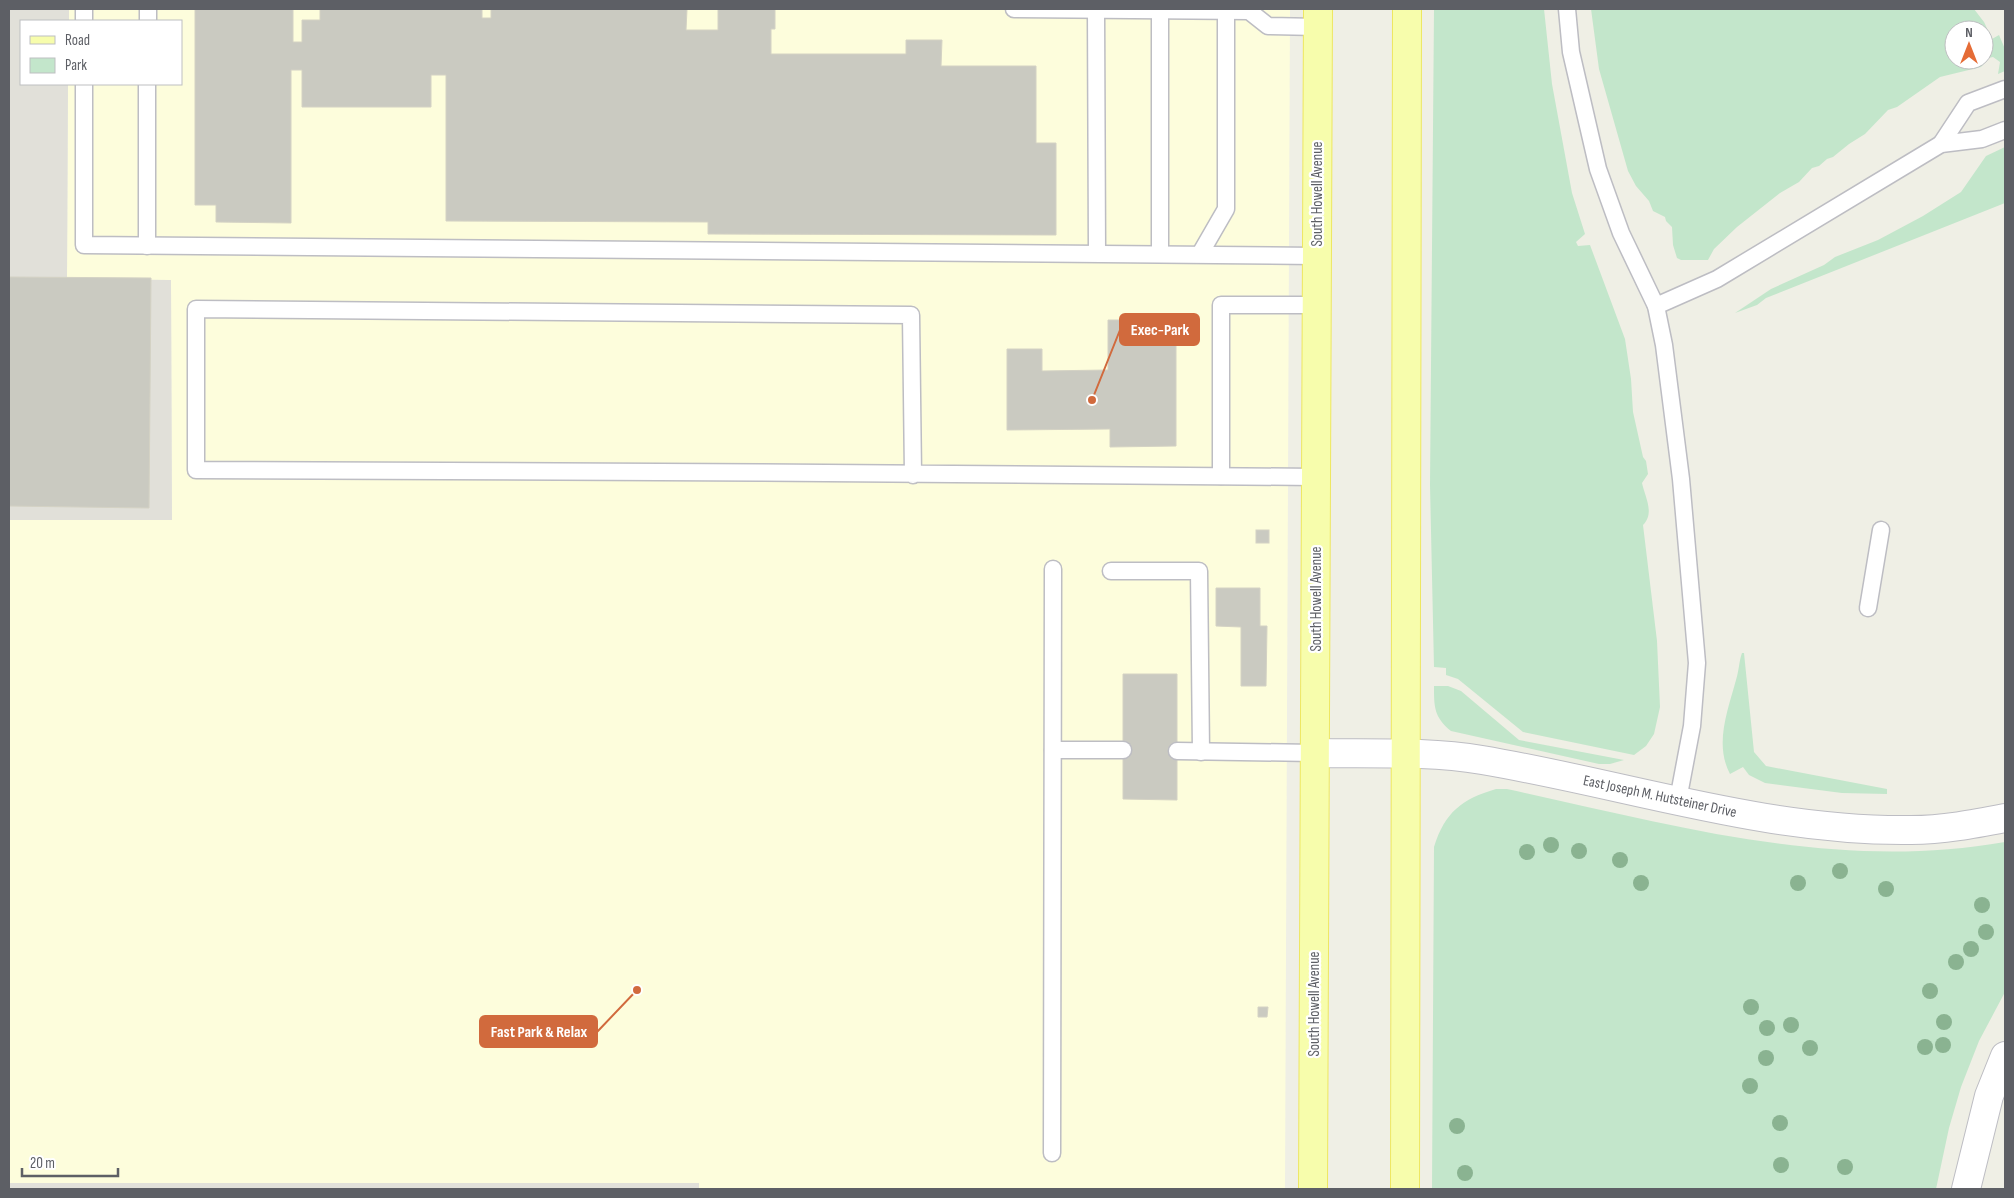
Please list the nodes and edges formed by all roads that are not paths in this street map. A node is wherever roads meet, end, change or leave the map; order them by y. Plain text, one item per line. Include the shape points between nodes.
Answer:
1 (1014, 9) edge
2 (1407, 9) edge
3 (1567, 9) edge
4 (1096, 10) edge
5 (1160, 10) junction
6 (1249, 10) edge
7 (1226, 11) junction
8 (1318, 18) edge
9 (84, 85) edge
10 (147, 85) edge
11 (2005, 89) edge
12 (2005, 130) edge
13 (1941, 144) junction
14 (147, 246) junction
15 (1097, 253) junction
16 (1160, 254) junction
17 (1200, 254) junction
18 (1317, 256) junction
19 (1317, 305) junction
20 (1656, 306) junction
21 (913, 475) junction
22 (1221, 476) junction
23 (1316, 477) junction
24 (1881, 530) dead end
25 (1053, 569) dead end
26 (1111, 571) dead end
27 (1868, 608) dead end
28 (1053, 750) junction
29 (1123, 750) dead end
30 (1177, 751) dead end
31 (1201, 752) junction
32 (1316, 753) junction
33 (1405, 754) junction
34 (1678, 800) junction
35 (2005, 818) edge
36 (2005, 1056) edge
37 (1052, 1153) dead end
38 (1313, 1189) edge
39 (1405, 1189) edge
40 (1966, 1189) edge

1 - 4 lane
2 - 33 main road
3 - 20 lane via 1571,52 1598,169 1621,233
4 - 5 lane
4 - 15 lane
5 - 7 lane
5 - 16 lane
6 - 7 lane
6 - 8 lane via 1268,26
7 - 17 lane via 1226,209
8 - 18 main road, South Howell Avenue
9 - 14 lane via 84,245
10 - 14 lane
11 - 13 lane via 1968,103
12 - 13 lane via 1982,140
13 - 20 lane via 1717,279
14 - 15 lane
15 - 16 lane
16 - 17 lane
17 - 18 lane
18 - 19 main road, South Howell Avenue
19 - 22 lane via 1221,305
19 - 23 main road, South Howell Avenue
20 - 34 lane via 1680,469 1696,632 1695,701
21 - 21 lane via 196,470 196,309 911,315
21 - 22 lane
22 - 23 lane
23 - 32 main road, South Howell Avenue
24 - 27 lane
25 - 28 lane
26 - 31 lane via 1199,571
28 - 29 lane
28 - 37 lane
30 - 31 lane
31 - 32 lane
32 - 33 street, East Joseph M. Hutsteiner Drive
32 - 38 main road, South Howell Avenue
33 - 34 street, East Joseph M. Hutsteiner Drive via 1479,760
33 - 39 main road
34 - 35 street, East Joseph M. Hutsteiner Drive via 1776,821 1844,828 1931,829
36 - 40 street via 1989,1096

